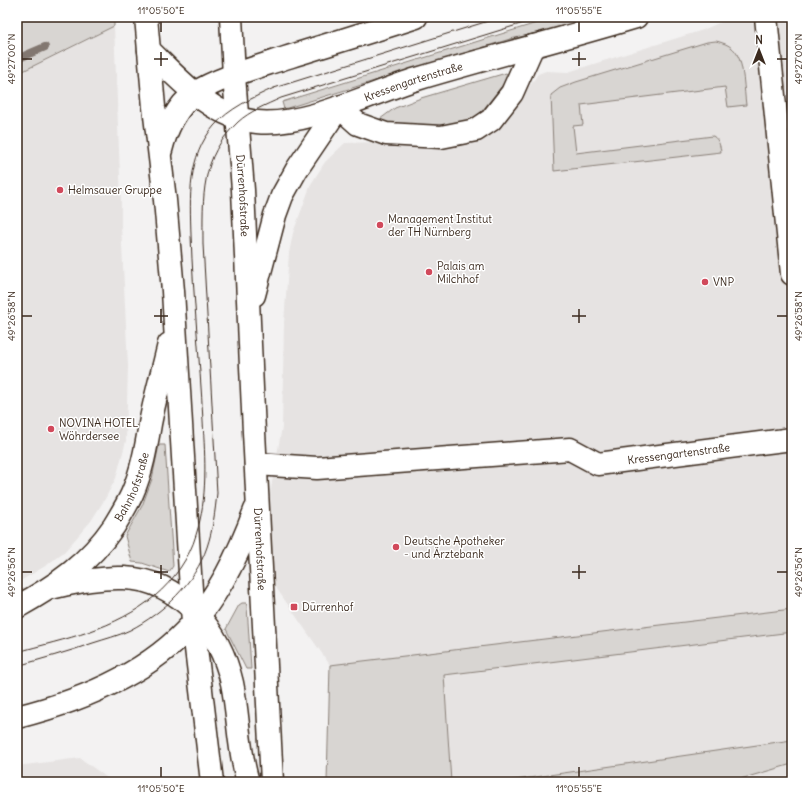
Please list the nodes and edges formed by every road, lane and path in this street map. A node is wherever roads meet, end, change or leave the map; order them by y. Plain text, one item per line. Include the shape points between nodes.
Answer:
1 (146, 17) edge
2 (231, 17) edge
3 (416, 17) edge
4 (636, 17) edge
5 (766, 17) edge
6 (533, 46) junction
7 (149, 50) junction
8 (234, 76) junction
9 (194, 94) junction
10 (339, 107) junction
11 (238, 118) junction
12 (159, 157) junction
13 (792, 274) edge
14 (249, 315) junction
15 (174, 321) junction
16 (792, 439) edge
17 (256, 464) junction
18 (258, 504) junction
19 (52, 587) junction
20 (17, 607) edge
21 (195, 615) junction
22 (17, 717) edge
23 (212, 782) edge
24 (248, 782) edge
25 (272, 782) edge

1 - 7 main road
2 - 8 main road, Dürrenhofstraße
3 - 8 main road
4 - 6 main road, Kressengartenstraße
5 - 13 main road
6 - 10 main road, Kressengartenstraße via 415,80
6 - 10 main road via 512,93 491,120 476,130 442,137 386,134 358,124
7 - 9 main road, Kressengartenstraße
7 - 12 main road
8 - 9 main road
8 - 11 main road, Dürrenhofstraße
9 - 11 main road, Kressengartenstraße
9 - 12 main road via 179,109 169,126
10 - 11 main road, Kressengartenstraße via 286,121 258,122
10 - 14 main road, Dürrenhofstraße via 282,196
11 - 14 main road, Dürrenhofstraße
12 - 15 main road
14 - 17 main road, Dürrenhofstraße
15 - 19 main road, Bahnhofstraße via 142,466 132,496 95,551
15 - 21 main road
16 - 17 main road, Kressengartenstraße via 598,464 570,449 317,468
17 - 18 main road, Dürrenhofstraße
18 - 21 main road via 224,579
18 - 25 main road, Dürrenhofstraße
19 - 20 main road, Bahnhofstraße
19 - 21 main road via 110,578 138,579 164,588
21 - 22 main road via 166,649 125,676 98,690
21 - 23 main road
21 - 24 main road via 215,640 228,668 238,719 243,767

